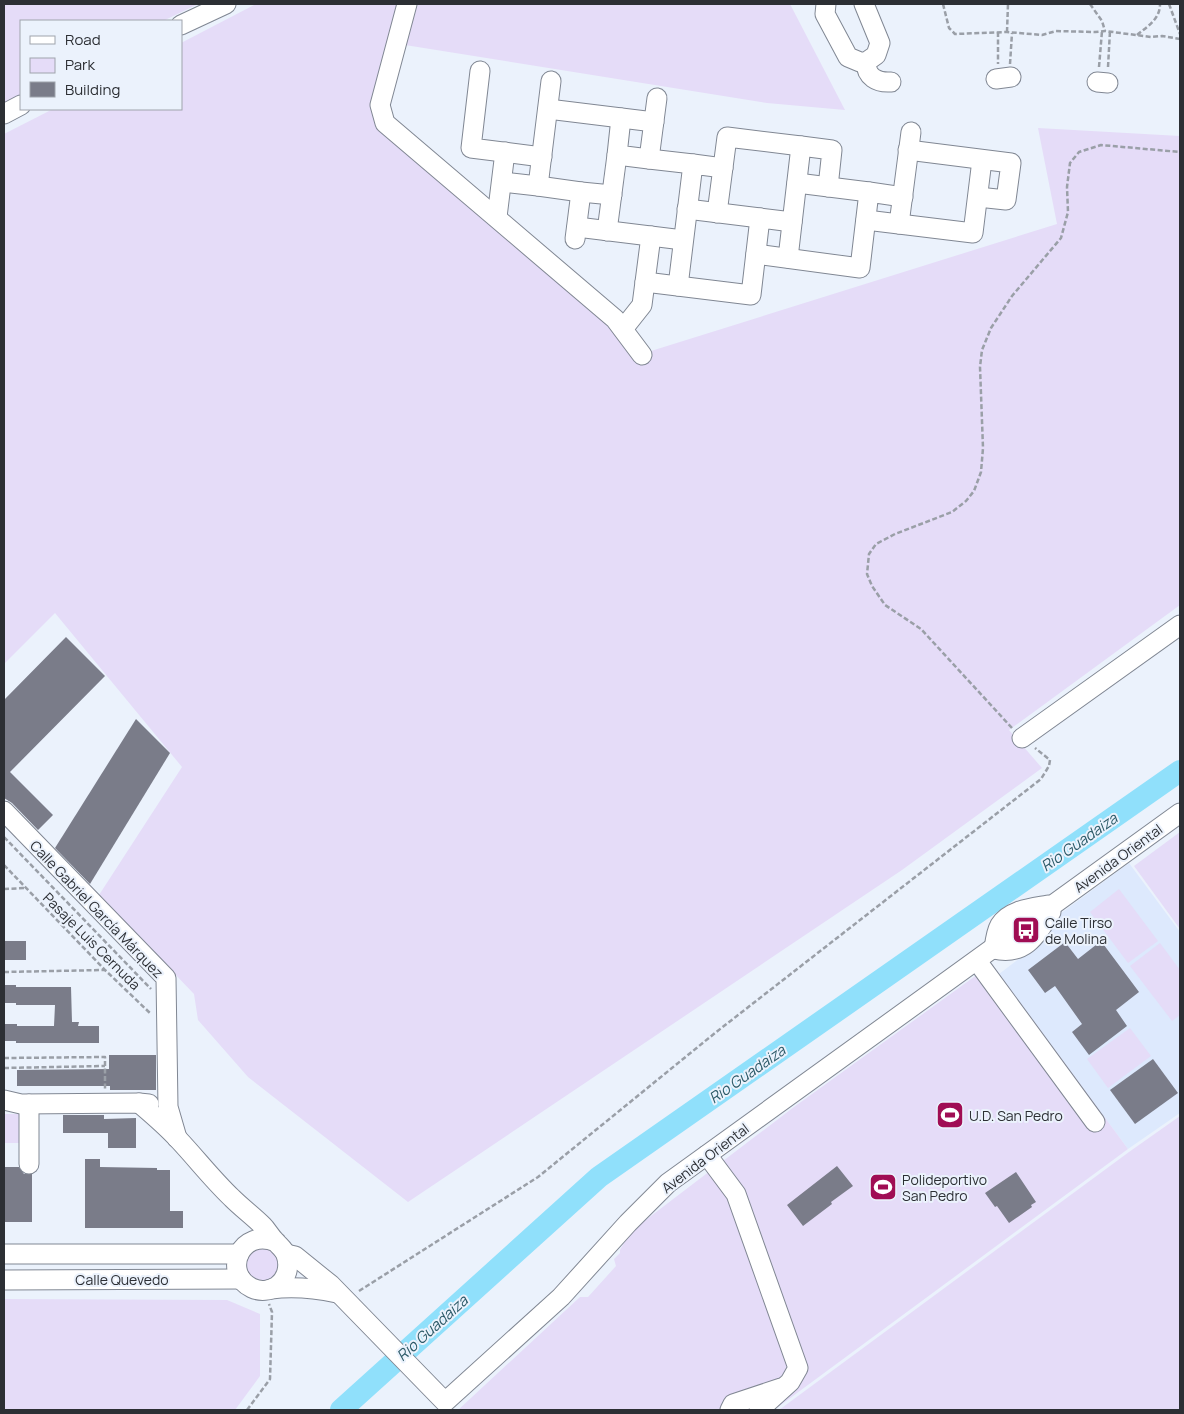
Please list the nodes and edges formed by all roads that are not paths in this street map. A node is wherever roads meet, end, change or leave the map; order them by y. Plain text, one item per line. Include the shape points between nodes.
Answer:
1 (226, 4) edge
2 (407, 4) edge
3 (826, 4) edge
4 (864, 4) edge
5 (182, 25) edge
6 (866, 62) junction
7 (480, 71) dead end
8 (551, 81) dead end
9 (891, 82) dead end
10 (656, 98) dead end
11 (20, 106) edge
12 (548, 108) junction
13 (4, 114) edge
14 (621, 118) junction
15 (654, 122) junction
16 (801, 146) junction
17 (505, 152) junction
18 (617, 155) junction
19 (542, 157) junction
20 (649, 159) junction
21 (982, 160) junction
22 (693, 164) junction
23 (723, 168) junction
24 (502, 182) junction
25 (797, 183) junction
26 (538, 186) junction
27 (828, 187) junction
28 (581, 192) junction
29 (869, 192) junction
30 (612, 195) junction
31 (903, 197) junction
32 (978, 197) junction
33 (687, 209) junction
34 (717, 213) junction
35 (497, 218) junction
36 (760, 218) junction
37 (866, 220) junction
38 (792, 222) junction
39 (899, 224) junction
40 (607, 231) junction
41 (651, 236) junction
42 (683, 240) junction
43 (756, 254) junction
44 (788, 258) junction
45 (645, 282) junction
46 (678, 286) junction
47 (622, 329) junction
48 (642, 355) dead end
49 (1180, 625) edge
50 (1022, 738) road end
51 (4, 812) edge
52 (1180, 813) edge
53 (977, 961) junction
54 (4, 1100) edge
55 (139, 1102) junction
56 (29, 1104) junction
57 (168, 1107) junction
58 (1094, 1122) dead end
59 (178, 1138) junction
60 (707, 1155) junction
61 (29, 1164) dead end
62 (231, 1198) junction
63 (281, 1248) junction
64 (243, 1249) junction
65 (4, 1254) edge
66 (241, 1279) junction
67 (4, 1280) edge
68 (268, 1290) junction
69 (346, 1301) junction
70 (784, 1386) junction
71 (730, 1410) edge
72 (759, 1410) edge

1 - 5 street
2 - 35 street via 380,105 385,123
3 - 6 street via 825,14 848,57
4 - 6 street via 880,43 876,55
6 - 9 street via 871,77 882,83
7 - 17 street via 471,148
8 - 12 street
10 - 15 street
11 - 13 street
12 - 14 street
12 - 19 street
14 - 15 street
14 - 18 street
15 - 20 street
16 - 23 street via 727,137
16 - 25 street
16 - 27 street via 832,150
17 - 19 street
17 - 24 street
18 - 20 street
18 - 30 street
19 - 26 street
20 - 22 street
21 - 31 street via 910,141
21 - 32 street
21 - 32 street via 1011,163 1006,200
22 - 23 street
22 - 33 street
23 - 34 street
24 - 26 street
24 - 35 street
25 - 27 street
25 - 38 street
26 - 28 street
27 - 29 street
28 - 30 street
28 - 40 street via 576,234
29 - 31 street
29 - 37 street
30 - 40 street
31 - 39 street
32 - 39 street via 973,233
33 - 34 street
33 - 42 street
34 - 36 street
35 - 47 street via 615,319
36 - 38 street
36 - 43 street
37 - 39 street
37 - 44 street via 860,268
38 - 44 street
40 - 41 street
41 - 42 street
41 - 45 street
42 - 46 street
43 - 44 street
43 - 46 street via 750,295
45 - 46 street
45 - 47 street via 642,305
47 - 48 street
49 - 50 street
51 - 57 street, Calle Gabriel García Márquez via 166,978
52 - 53 street, Avenida Oriental
53 - 58 street
53 - 60 street, Avenida Oriental
54 - 56 street
55 - 56 street
55 - 57 street
55 - 59 street
56 - 61 street
57 - 59 street, Calle Gabriel García Márquez
59 - 62 street
60 - 69 street, Avenida Oriental via 668,1184 628,1222 561,1297 445,1402
60 - 70 street via 736,1194 798,1368
62 - 63 street via 264,1226
62 - 64 street via 243,1219
63 - 64 street via 262,1239
63 - 68 street via 288,1268 286,1275 277,1286
63 - 69 street via 331,1284
64 - 65 street, Calle Quevedo
64 - 66 street via 237,1267
66 - 67 street, Calle Quevedo
66 - 68 street via 249,1287
68 - 69 street via 313,1288
70 - 71 street via 733,1404
70 - 72 street

